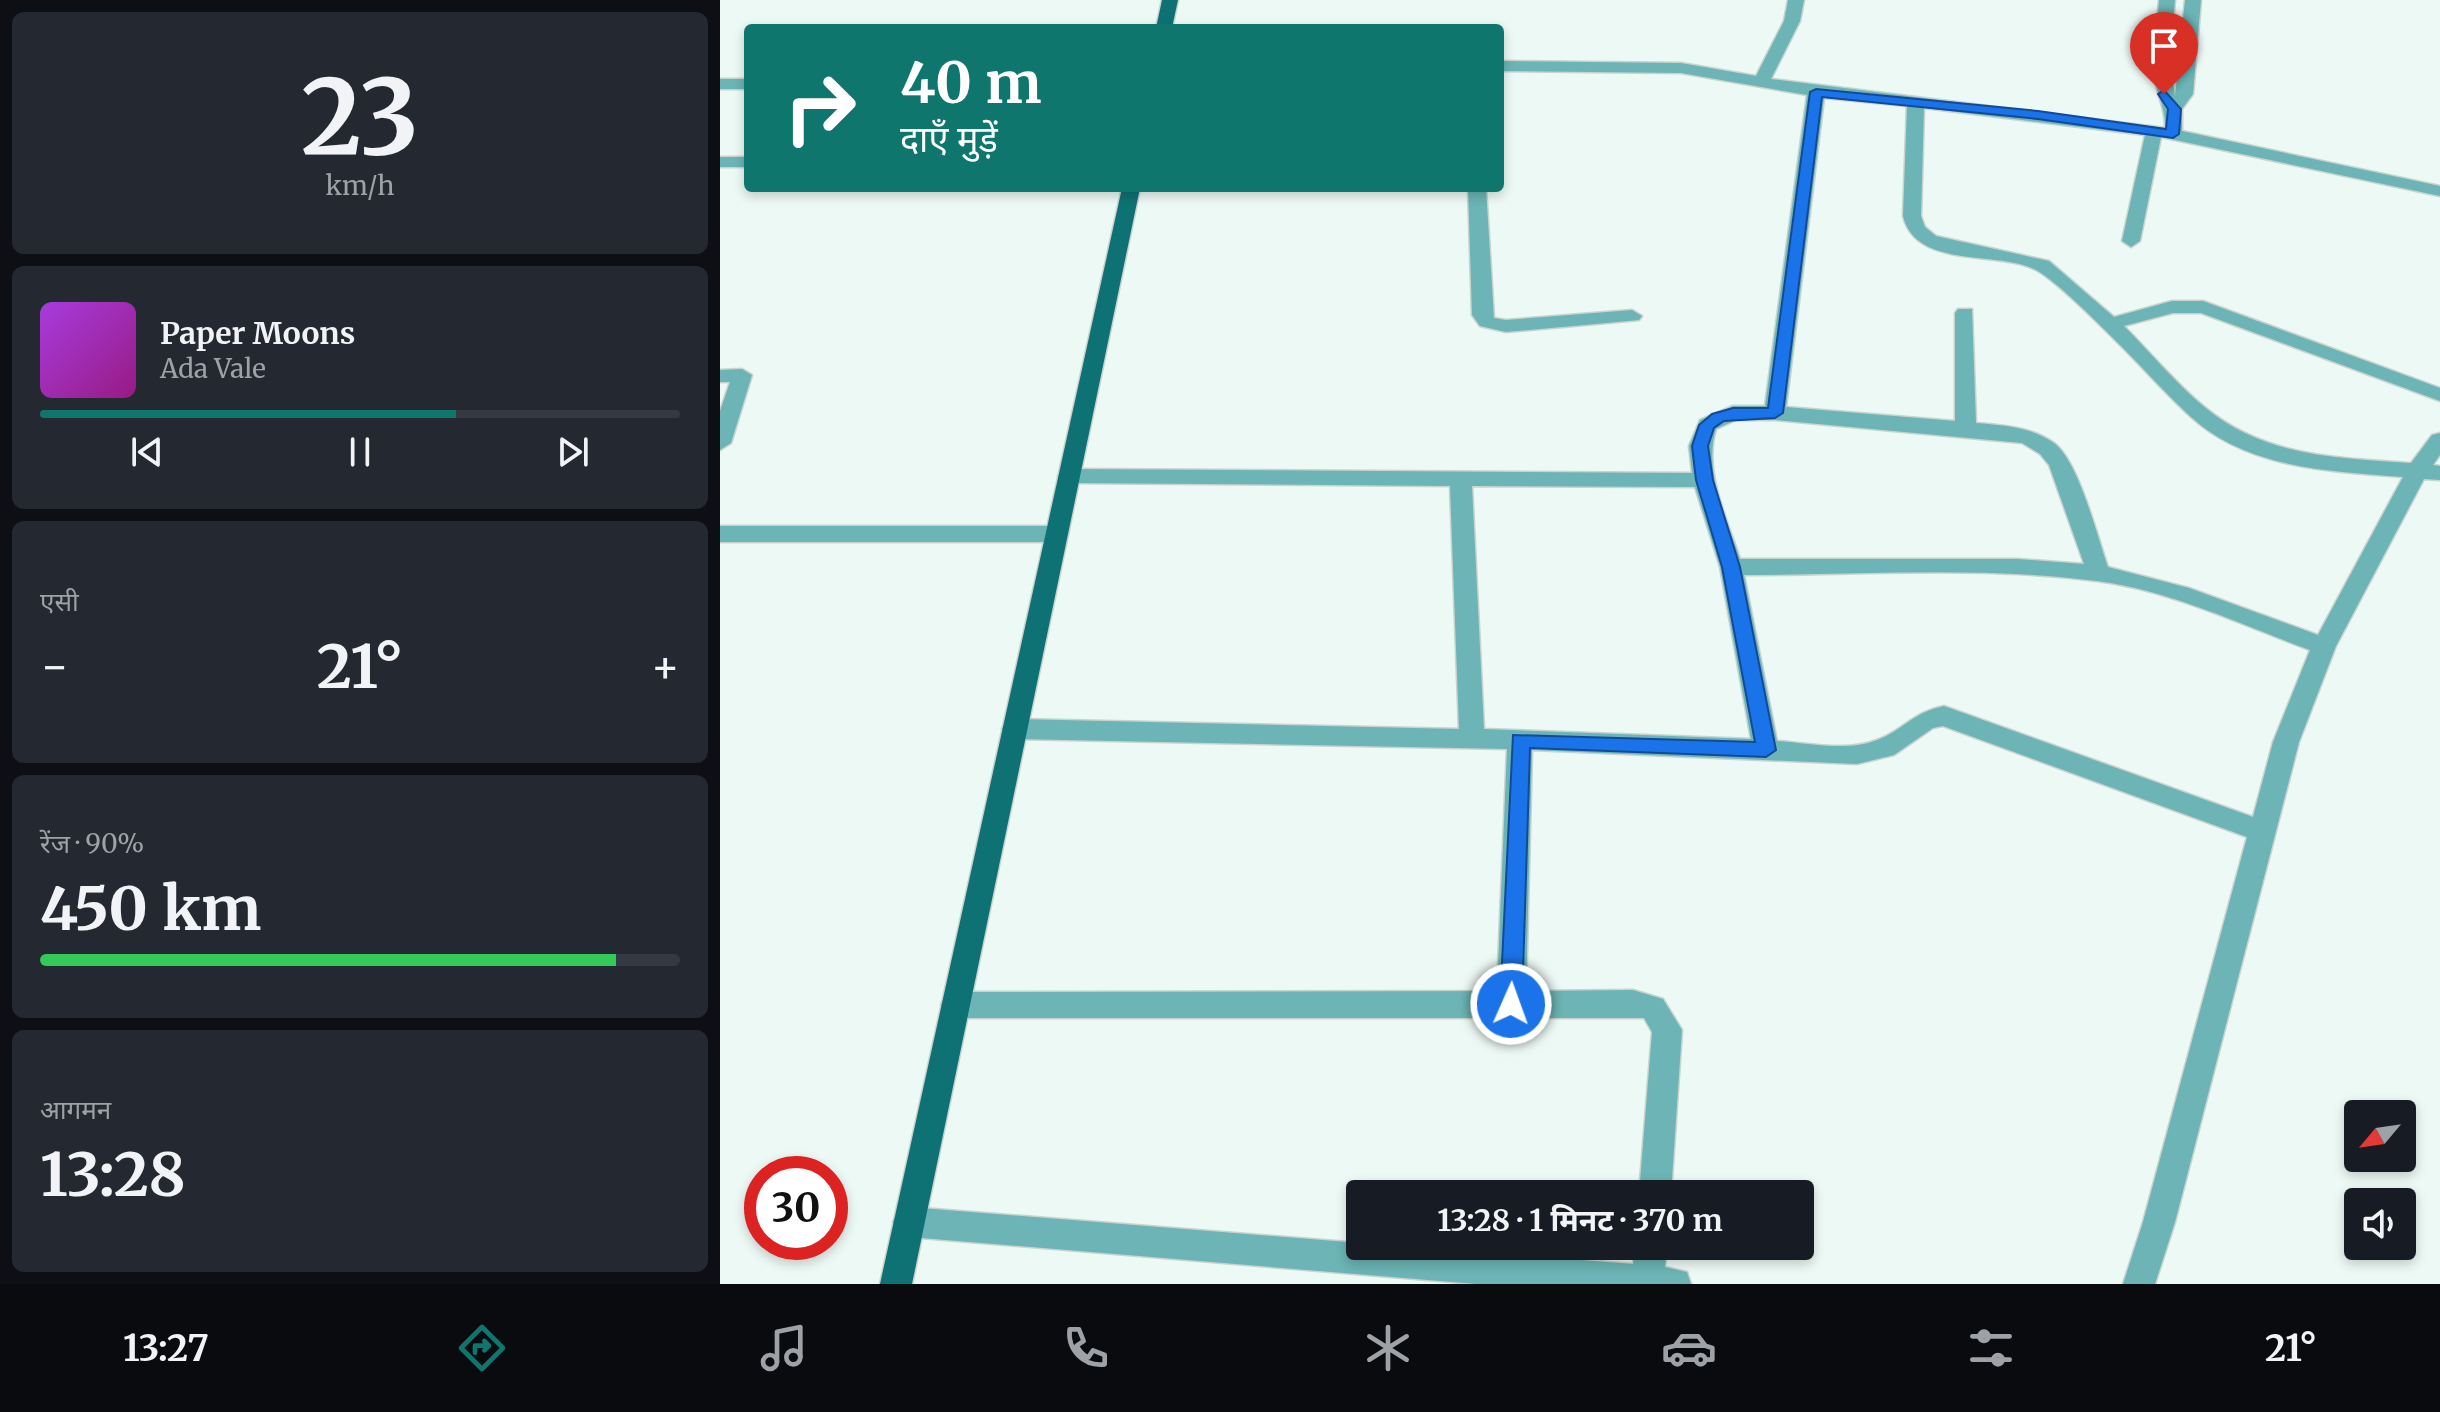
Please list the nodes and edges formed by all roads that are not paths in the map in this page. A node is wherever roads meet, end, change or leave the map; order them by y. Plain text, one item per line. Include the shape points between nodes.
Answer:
1 (1170, 0) edge
2 (1796, 0) edge
3 (2167, 0) edge
4 (2193, 0) edge
5 (1165, 24) edge
6 (1504, 66) edge
7 (1761, 83) junction
8 (720, 84) edge
9 (744, 84) edge
10 (1816, 92) junction
11 (1916, 102) junction
12 (2174, 109) junction
13 (2163, 133) junction
14 (720, 162) edge
15 (744, 162) edge
16 (2440, 191) edge
17 (1130, 192) edge
18 (1477, 192) edge
19 (2131, 241) dead end
20 (1965, 313) dead end
21 (1632, 316) dead end
22 (2110, 324) junction
23 (720, 376) edge
24 (2440, 395) edge
25 (1775, 413) junction
26 (1966, 428) junction
27 (2440, 440) edge
28 (720, 443) edge
29 (2428, 472) edge
30 (1069, 476) junction
31 (1461, 479) junction
32 (1704, 480) junction
33 (720, 534) edge
34 (1057, 534) junction
35 (1731, 567) junction
36 (2099, 573) junction
37 (2324, 646) junction
38 (1015, 729) junction
39 (1472, 740) junction
40 (1520, 741) junction
41 (1766, 750) junction
42 (2263, 832) junction
43 (1511, 1004) junction
44 (955, 1005) junction
45 (1656, 1180) edge
46 (909, 1222) junction
47 (1655, 1260) edge
48 (1662, 1282) edge
49 (896, 1284) edge
50 (2139, 1284) edge

1 - 5 main road
2 - 7 street via 1792,21
3 - 12 street via 2163,87
4 - 12 street via 2185,94
6 - 7 street via 1681,68
7 - 10 street
8 - 9 street
10 - 11 street
10 - 25 street
11 - 13 street
11 - 22 street via 1914,226 1924,238 2042,265
12 - 13 street
13 - 16 street
13 - 19 street
14 - 15 street
17 - 30 main road
18 - 21 street via 1482,315 1487,322 1506,326
20 - 26 street
22 - 24 street via 2172,307 2203,307
22 - 29 street via 2200,414 2248,444 2291,458
23 - 28 street via 742,375
25 - 26 street
25 - 32 street via 1733,413 1707,425 1700,446
26 - 36 street via 2029,438 2048,449 2059,463
27 - 29 street
29 - 37 street
30 - 31 street
30 - 34 main road
31 - 32 street
31 - 39 street
32 - 35 street
33 - 34 street
34 - 38 main road
35 - 36 street via 2018,567
35 - 41 street
36 - 37 street via 2181,594
37 - 42 street via 2286,742
38 - 39 street
38 - 44 main road
39 - 40 street
40 - 41 street
40 - 43 street
41 - 42 street via 1873,752 1899,742 1919,721 1944,716
42 - 50 street
43 - 44 street
43 - 45 street via 1633,1003 1653,1008 1662,1017 1667,1030
44 - 46 main road
46 - 48 street
46 - 49 main road
47 - 48 street

